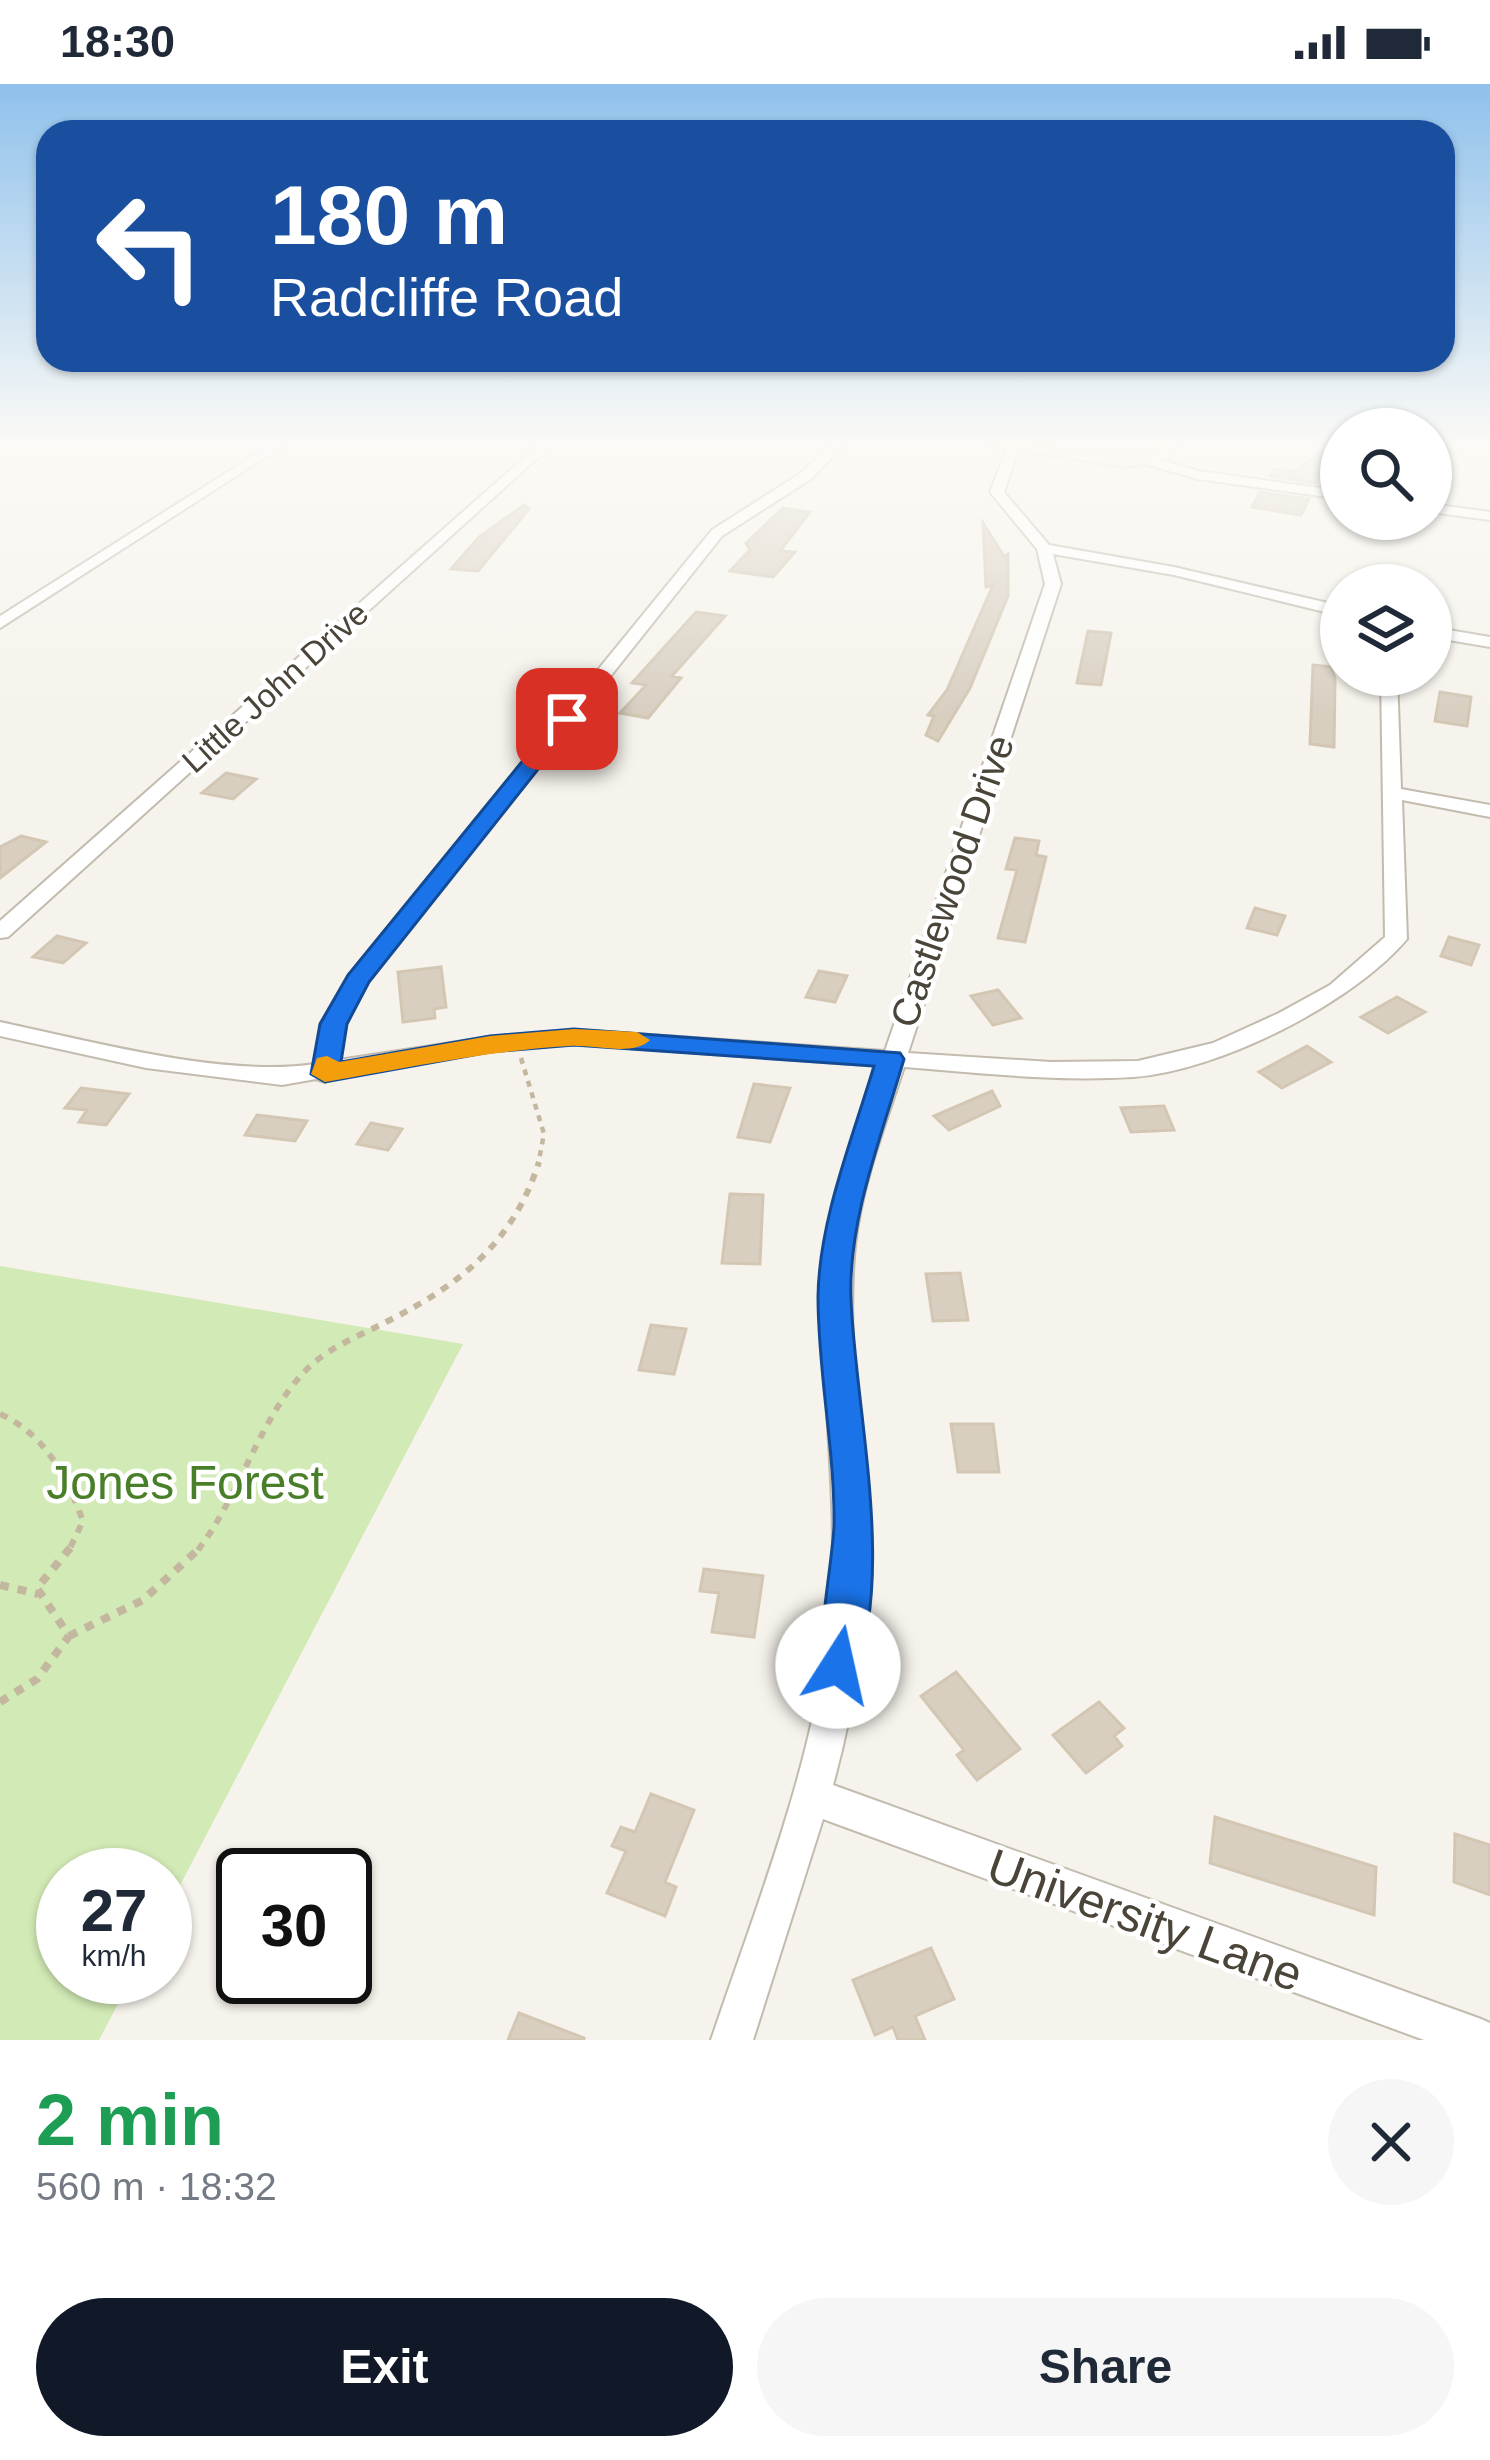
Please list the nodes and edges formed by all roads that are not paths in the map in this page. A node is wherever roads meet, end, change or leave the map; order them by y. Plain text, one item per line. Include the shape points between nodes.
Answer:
1 (141, 533) edge
2 (448, 533) edge
3 (718, 533) edge
4 (1032, 533) edge
5 (1044, 548) junction
6 (1320, 606) edge
7 (0, 623) edge
8 (1452, 636) edge
9 (1490, 642) edge
10 (1390, 696) edge
11 (1393, 793) junction
12 (1490, 811) edge
13 (0, 932) edge
14 (0, 1029) edge
15 (890, 1059) junction
16 (325, 1074) junction
17 (811, 1796) junction
18 (732, 2040) edge
19 (1481, 2040) edge

1 - 7 street
2 - 13 street, Little John Drive
3 - 16 street via 357,980 334,1024
4 - 5 street
5 - 6 street
5 - 15 street, Castlewood Drive via 1050,596
8 - 9 street
10 - 11 street
11 - 12 street
11 - 15 street via 1396,940 1338,990 1288,1018 1221,1048 1138,1069
14 - 16 street via 232,1073
15 - 16 street via 672,1042 530,1041
15 - 17 street, Castlewood Drive via 839,1246 835,1356 852,1523 847,1624
17 - 18 street, Castlewood Drive
17 - 19 street, University Lane

